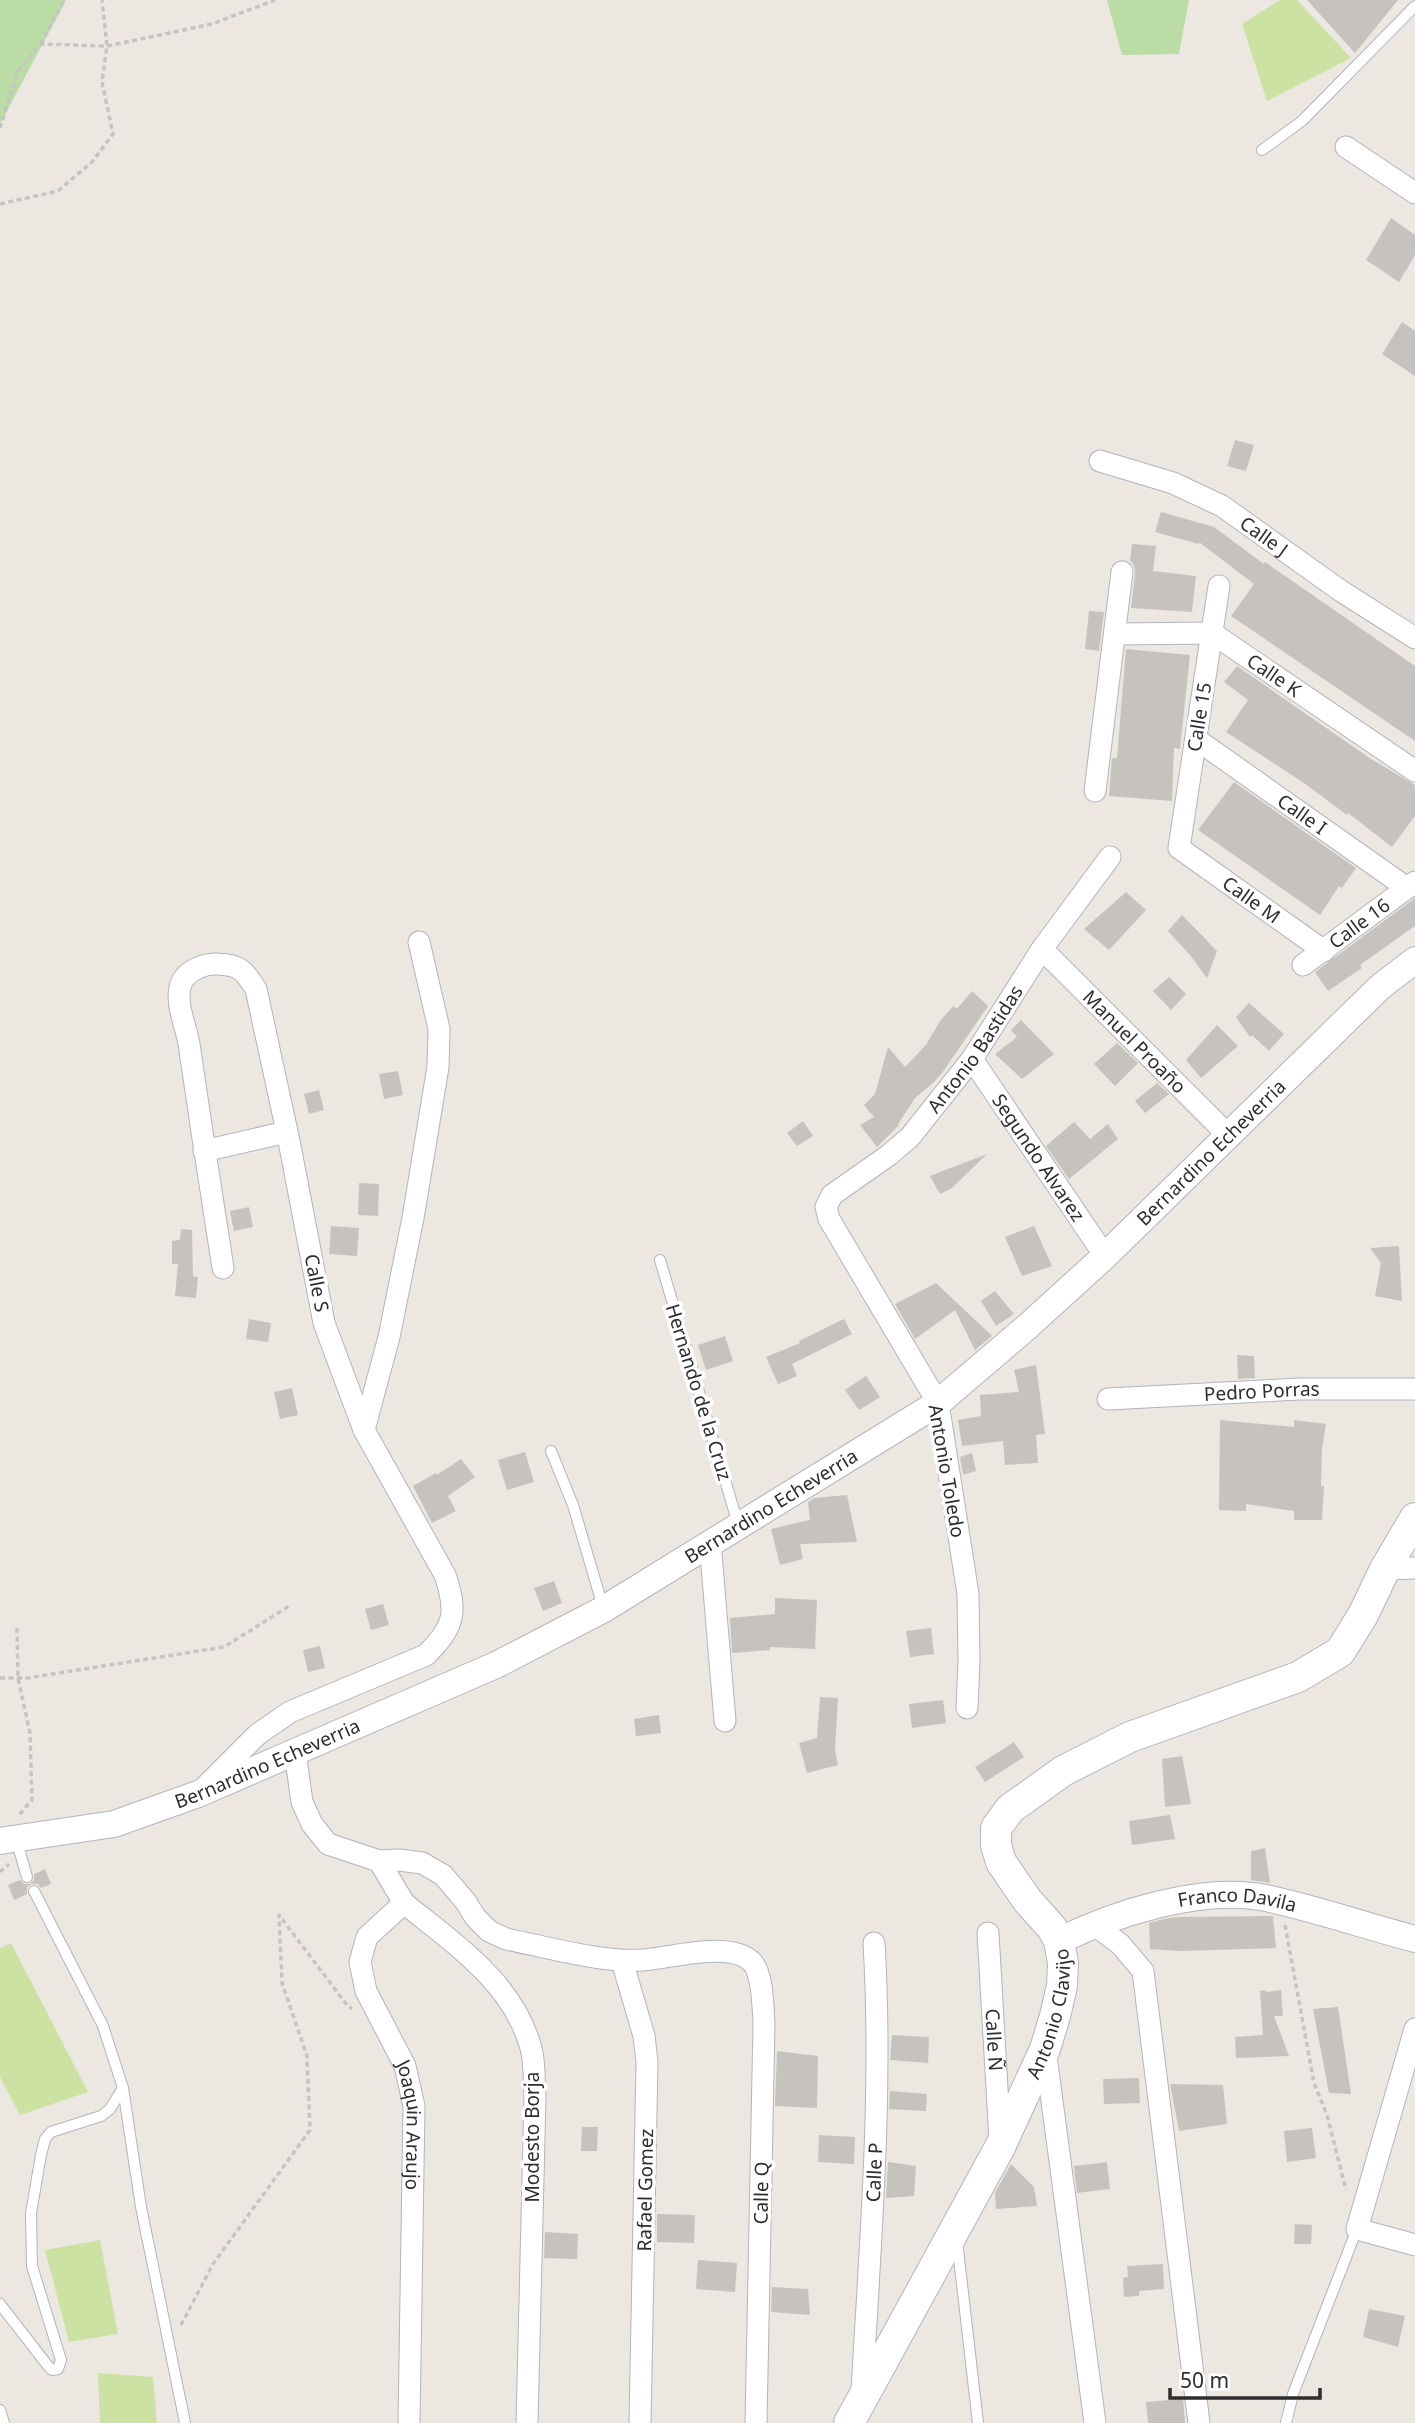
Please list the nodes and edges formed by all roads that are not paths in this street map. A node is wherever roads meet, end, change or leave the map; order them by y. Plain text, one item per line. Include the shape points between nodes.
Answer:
1 (1415, 6) edge
2 (1346, 147) dead end
3 (1262, 150) dead end
4 (1415, 193) edge
5 (1100, 461) dead end
6 (1122, 572) dead end
7 (1219, 586) dead end
8 (1212, 633) junction
9 (1115, 634) junction
10 (1415, 638) edge
11 (1196, 739) junction
12 (1415, 771) edge
13 (1095, 791) dead end
14 (1179, 848) joint
15 (1110, 857) dead end
16 (1411, 885) edge
17 (419, 942) dead end
18 (1042, 948) junction
19 (1324, 951) junction
20 (1415, 960) edge
21 (1303, 965) dead end
22 (972, 1059) junction
23 (286, 1132) junction
24 (1230, 1136) junction
25 (204, 1151) junction
26 (829, 1219) joint
27 (1105, 1256) junction
28 (660, 1260) dead end
29 (223, 1268) dead end
30 (1415, 1389) edge
31 (1108, 1399) dead end
32 (938, 1403) junction
33 (364, 1430) junction
34 (551, 1451) dead end
35 (1415, 1518) edge
36 (738, 1524) junction
37 (710, 1542) junction
38 (1415, 1568) edge
39 (1385, 1569) junction
40 (604, 1609) junction
41 (967, 1708) dead end
42 (725, 1721) dead end
43 (295, 1752) junction
44 (198, 1794) junction
45 (11, 1833) edge
46 (379, 1861) junction
47 (27, 1877) dead end
48 (34, 1891) dead end
49 (404, 1903) junction
50 (1093, 1924) junction
51 (988, 1933) dead end
52 (1415, 1939) edge
53 (1059, 1941) junction
54 (874, 1944) dead end
55 (622, 1961) junction
56 (1415, 2029) edge
57 (1045, 2049) junction
58 (123, 2088) junction
59 (1000, 2147) junction
60 (955, 2228) junction
61 (1357, 2229) junction
62 (1415, 2245) edge
63 (0, 2304) edge
64 (0, 2410) edge
65 (858, 2415) edge
66 (4, 2423) edge
67 (185, 2423) edge
68 (409, 2423) edge
69 (527, 2423) edge
70 (640, 2423) edge
71 (756, 2423) edge
72 (978, 2423) edge
73 (1095, 2423) edge
74 (1199, 2423) edge
75 (1286, 2423) edge

1 - 3 lane via 1302,121
2 - 4 street
5 - 10 street, Calle J via 1173,484 1222,506
6 - 9 street
7 - 8 street, Calle 15
8 - 9 street
8 - 11 street, Calle 15
8 - 12 street, Calle K
9 - 13 street
11 - 14 street, Calle 15
11 - 16 street, Calle I
14 - 19 street, Calle M
15 - 18 street, Antonio Bastidas
16 - 19 street, Calle 16
17 - 33 street via 439,1029 438,1067 389,1337
18 - 22 street, Antonio Bastidas
18 - 24 street, Manuel Proaño
19 - 21 street, Calle 16
20 - 24 street, Bernardino Echeverria via 1380,987
22 - 26 street, Antonio Bastidas via 910,1137 832,1195 826,1207
22 - 27 street, Segundo Alvarez
23 - 25 street
23 - 25 street, Calle S via 256,989 243,970 231,964 211,964 192,970 180,984 178,1000 189,1042
23 - 33 street, Calle S via 324,1323
24 - 27 street, Bernardino Echeverria
25 - 29 street, Calle S
26 - 32 street, Antonio Toledo
27 - 32 street, Bernardino Echeverria
28 - 36 lane, Hernando de la Cruz
30 - 31 street, Pedro Porras via 1273,1390
32 - 36 street, Bernardino Echeverria
32 - 41 street, Antonio Toledo via 968,1594
33 - 44 street, Calle S via 445,1575 453,1597 452,1619 442,1639 426,1655 290,1712 258,1734
34 - 40 lane via 573,1505
35 - 39 main road, Antonio Clavijo
36 - 37 street, Bernardino Echeverria
37 - 40 street, Bernardino Echeverria
37 - 42 street
38 - 39 street
39 - 53 main road, Antonio Clavijo via 1340,1652 1298,1677 1130,1737 1063,1771 1010,1809 996,1828 1001,1862
40 - 43 street, Bernardino Echeverria via 496,1665
43 - 44 street, Bernardino Echeverria
43 - 46 street via 302,1802 312,1824 328,1844
44 - 45 street, Bernardino Echeverria via 114,1824
45 - 47 lane
46 - 49 street
46 - 55 street via 422,1863 443,1875 475,1917 506,1939
48 - 58 lane via 103,2026
49 - 68 street, Joaquin Araujo via 367,1937 360,1962 366,1991 405,2066 414,2106
49 - 69 street, Modesto Borja via 486,1972 516,2009 532,2050 535,2097
50 - 52 street, Franco Davila via 1149,1907 1219,1894 1264,1898
50 - 53 street, Franco Davila
50 - 74 street via 1120,1944 1143,1971
51 - 59 street, Calle Ñ
53 - 57 main road, Antonio Clavijo via 1062,1986
54 - 65 street, Calle P via 878,2015 874,2166
55 - 70 street, Rafael Gomez via 647,2062
55 - 71 street, Calle Q via 722,1951 741,1954 754,1963 761,1986
56 - 61 street
57 - 59 main road, Antonio Clavijo
57 - 73 street
58 - 63 lane via 101,2116 51,2132 41,2155 31,2213 32,2266 61,2360 58,2369 47,2366
58 - 67 lane via 141,2207
59 - 60 main road, Antonio Clavijo
60 - 65 main road, Antonio Clavijo
60 - 72 lane
61 - 62 street
61 - 75 lane
64 - 66 lane

